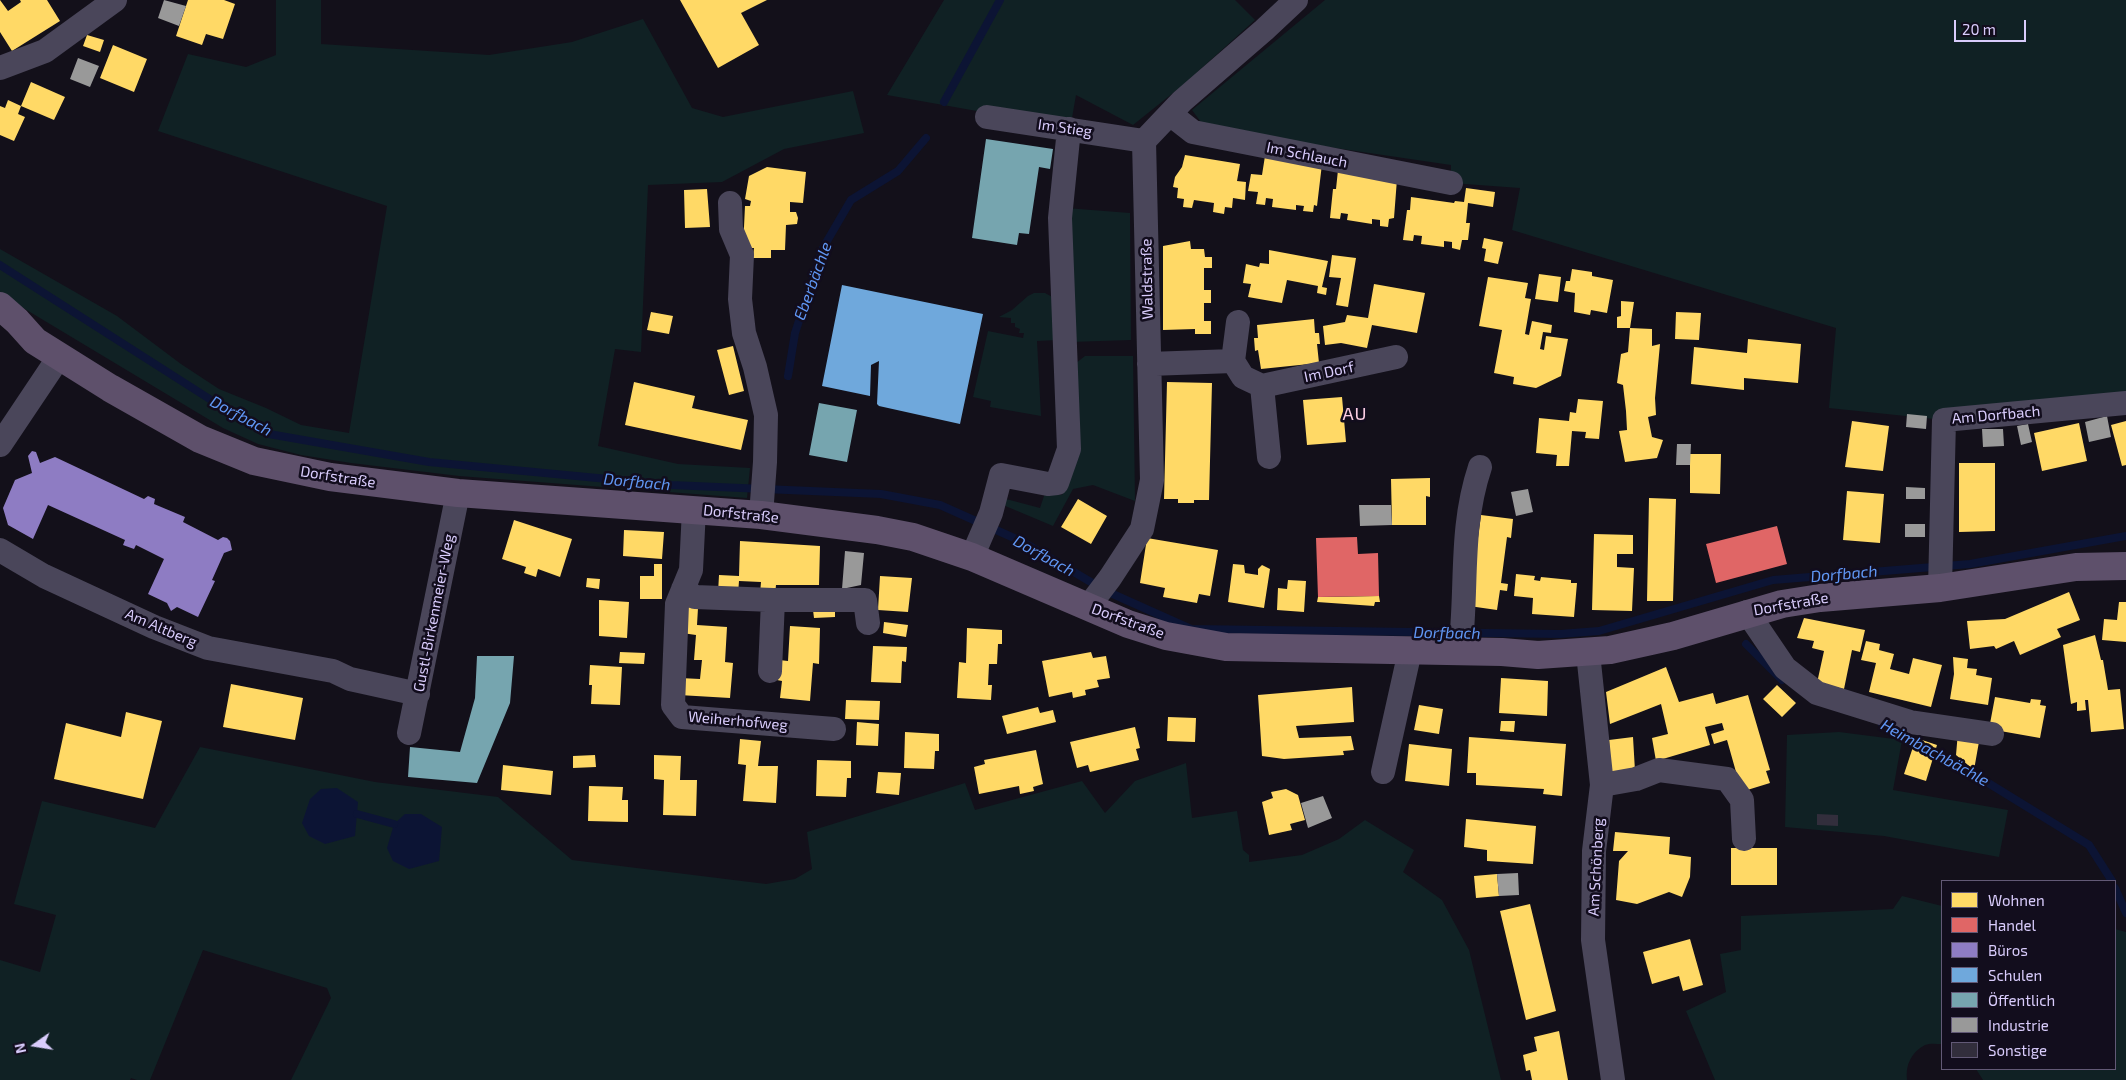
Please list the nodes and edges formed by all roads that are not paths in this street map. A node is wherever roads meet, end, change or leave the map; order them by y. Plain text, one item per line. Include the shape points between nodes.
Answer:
1 (115, 0) edge
2 (1296, 0) edge
3 (0, 68) edge
4 (1170, 114) junction
5 (987, 117) dead end
6 (1069, 129) junction
7 (1144, 141) junction
8 (1451, 183) dead end
9 (730, 203) dead end
10 (0, 306) edge
11 (1238, 322) dead end
12 (0, 330) edge
13 (35, 341) junction
14 (60, 357) junction
15 (1396, 357) dead end
16 (1233, 360) junction
17 (1149, 364) junction
18 (1262, 386) junction
19 (2126, 403) edge
20 (0, 445) edge
21 (1269, 457) dead end
22 (1480, 467) dead end
23 (458, 493) junction
24 (762, 497) junction
25 (694, 509) junction
26 (980, 536) junction
27 (0, 550) edge
28 (2126, 566) edge
29 (1941, 573) junction
30 (683, 590) junction
31 (773, 600) junction
32 (1091, 603) junction
33 (1747, 612) junction
34 (868, 623) dead end
35 (1461, 634) junction
36 (1410, 651) junction
37 (1588, 653) junction
38 (770, 671) dead end
39 (418, 694) junction
40 (834, 729) dead end
41 (409, 734) dead end
42 (1992, 734) dead end
43 (1383, 772) dead end
44 (1602, 785) junction
45 (1744, 838) dead end
46 (1613, 1080) edge

1 - 3 street via 45,52
2 - 4 street
4 - 7 street
4 - 8 street, Im Schlauch via 1194,132
5 - 6 street, Im Stieg
6 - 7 street, Im Stieg
6 - 26 street via 1060,218 1069,449 1058,483 1002,475
7 - 17 street, Waldstraße
9 - 24 street via 731,229 742,255 740,299 744,333 756,367 766,415
10 - 13 main road, Dorfstraße
11 - 16 street
12 - 13 main road, Dorfstraße
13 - 14 main road, Dorfstraße
14 - 20 street
14 - 23 main road, Dorfstraße via 183,431 254,461 330,477
15 - 18 street, Im Dorf
16 - 17 street
16 - 18 street via 1243,377
17 - 32 street, Waldstraße via 1152,480 1142,529
18 - 21 street
19 - 29 street, Am Dorfbach via 1944,420
22 - 35 street via 1472,490 1464,553
23 - 25 main road, Dorfstraße
23 - 39 street, Gustl-Birkenmeier-Weg
24 - 25 main road, Dorfstraße
24 - 26 main road, Dorfstraße via 913,537
25 - 30 street, Weiherhofweg via 691,570
26 - 32 main road, Dorfstraße
27 - 39 street, Am Altberg via 44,576 208,648 334,671 350,679
28 - 29 main road, Dorfstraße
29 - 33 main road, Dorfstraße
30 - 31 street via 695,597
30 - 40 street, Weiherhofweg via 677,604 673,705 682,717
31 - 34 street via 865,600
31 - 38 street
32 - 36 main road, Dorfstraße via 1128,624 1166,636 1226,646
33 - 37 main road, Dorfstraße via 1673,636
33 - 42 street via 1785,668 1817,693 1910,722
35 - 36 main road, Dorfstraße
35 - 37 main road, Dorfstraße via 1538,654
36 - 43 street
37 - 44 street, Am Schönberg
39 - 41 street, Gustl-Birkenmeier-Weg
44 - 45 street via 1636,779 1659,770 1726,779 1742,800
44 - 46 street, Am Schönberg via 1594,851 1593,940

